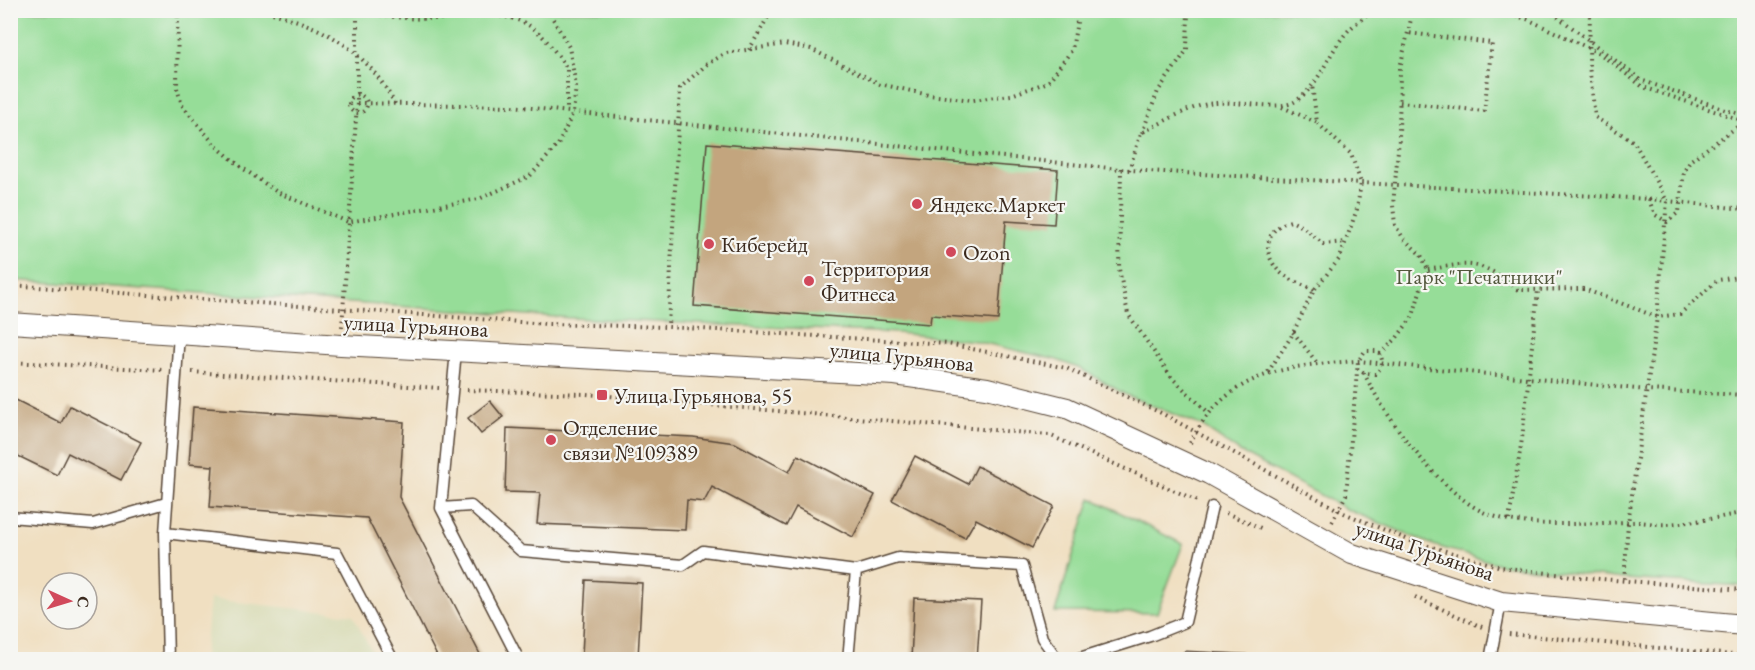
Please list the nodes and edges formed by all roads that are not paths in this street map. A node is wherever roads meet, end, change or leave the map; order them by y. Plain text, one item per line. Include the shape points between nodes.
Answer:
1 (10, 323) edge
2 (179, 334) junction
3 (456, 351) junction
4 (166, 503) junction
5 (1212, 507) road end
6 (441, 508) junction
7 (10, 517) edge
8 (165, 533) junction
9 (856, 571) junction
10 (1501, 602) junction
11 (1744, 625) edge
12 (168, 660) edge
13 (393, 660) edge
14 (519, 660) edge
15 (848, 660) edge
16 (1058, 660) edge
17 (1073, 660) edge
18 (1186, 660) edge
19 (1245, 660) edge
20 (1490, 660) edge

1 - 2 street, улица Гурьянова
2 - 3 street, улица Гурьянова
2 - 4 lane
3 - 6 lane
3 - 10 street, улица Гурьянова via 895,375 987,388 1067,408 1209,474 1352,554
4 - 7 lane via 93,524
4 - 8 lane
5 - 17 lane via 1185,622
6 - 9 lane via 471,506 521,551 683,565 703,552
6 - 14 lane
8 - 12 lane
8 - 13 lane via 337,553
9 - 15 lane
9 - 16 lane via 898,558 1022,566 1042,638
10 - 11 street, улица Гурьянова
10 - 20 lane
18 - 19 lane

